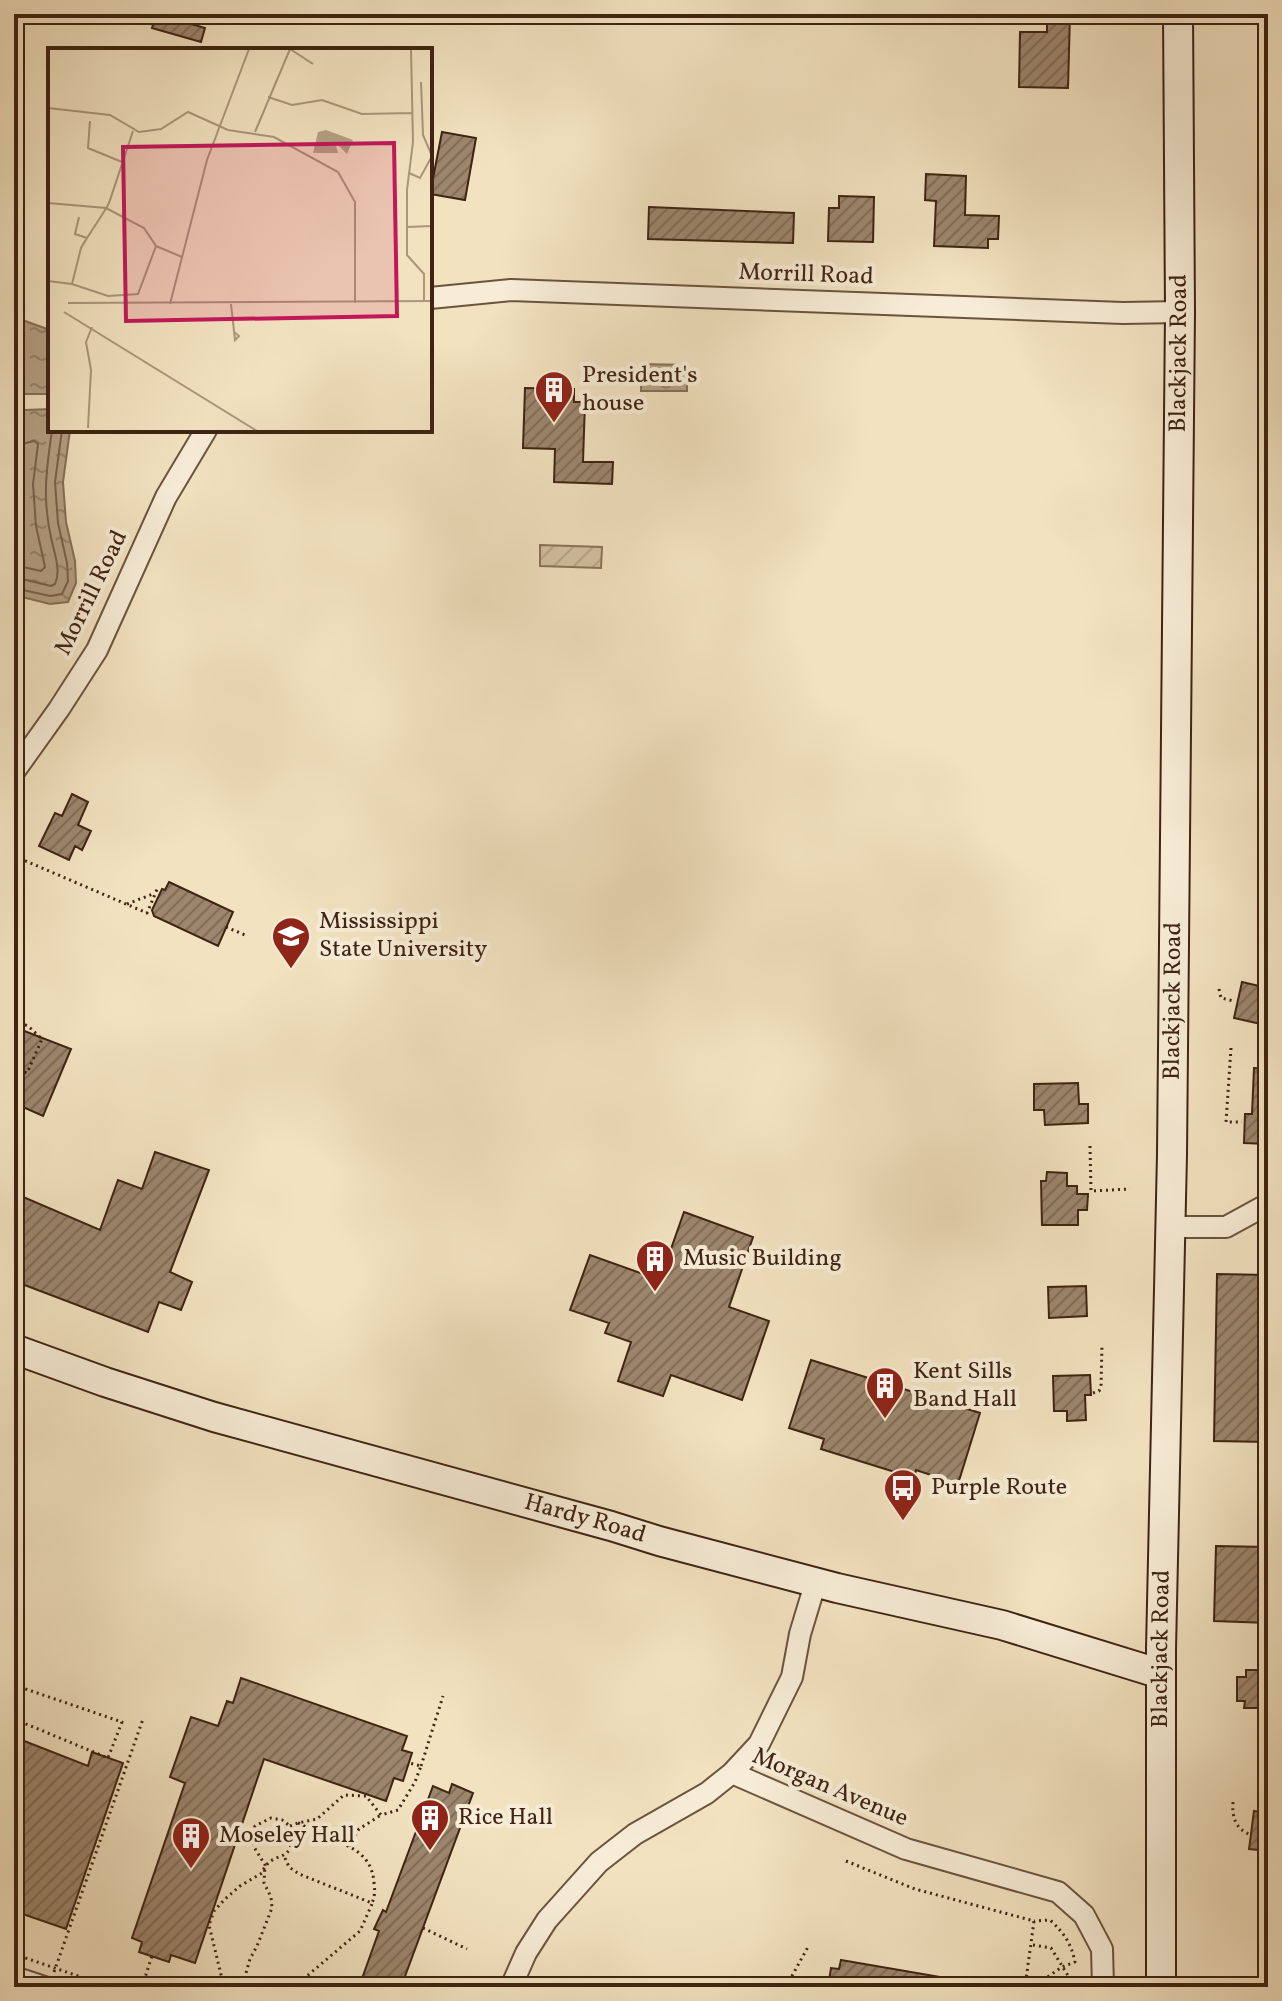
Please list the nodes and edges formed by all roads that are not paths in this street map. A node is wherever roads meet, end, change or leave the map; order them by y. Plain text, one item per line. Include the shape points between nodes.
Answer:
1 (1178, 14) edge
2 (432, 298) edge
3 (1180, 312) junction
4 (205, 432) edge
5 (14, 772) edge
6 (1268, 1204) edge
7 (1171, 1227) junction
8 (14, 1349) edge
9 (816, 1581) junction
10 (1161, 1674) junction
11 (732, 1773) junction
12 (14, 1977) edge
13 (48, 1982) edge
14 (511, 1987) edge
15 (1103, 1987) edge
16 (1161, 1987) edge

1 - 3 street, Blackjack Road
2 - 3 street, Morrill Road via 511,290
3 - 7 street, Blackjack Road
4 - 5 street, Morrill Road via 166,497 97,650
6 - 7 street via 1226,1227
7 - 10 street, Blackjack Road
8 - 9 street, Hardy Road via 214,1417
9 - 10 street, Hardy Road via 1002,1625
9 - 11 street via 792,1677 759,1744
10 - 16 street, Blackjack Road
11 - 14 street, Morgan Avenue via 599,1862 547,1920
11 - 15 street, Morgan Avenue via 906,1849 1058,1892 1084,1915 1102,1949
12 - 13 street

